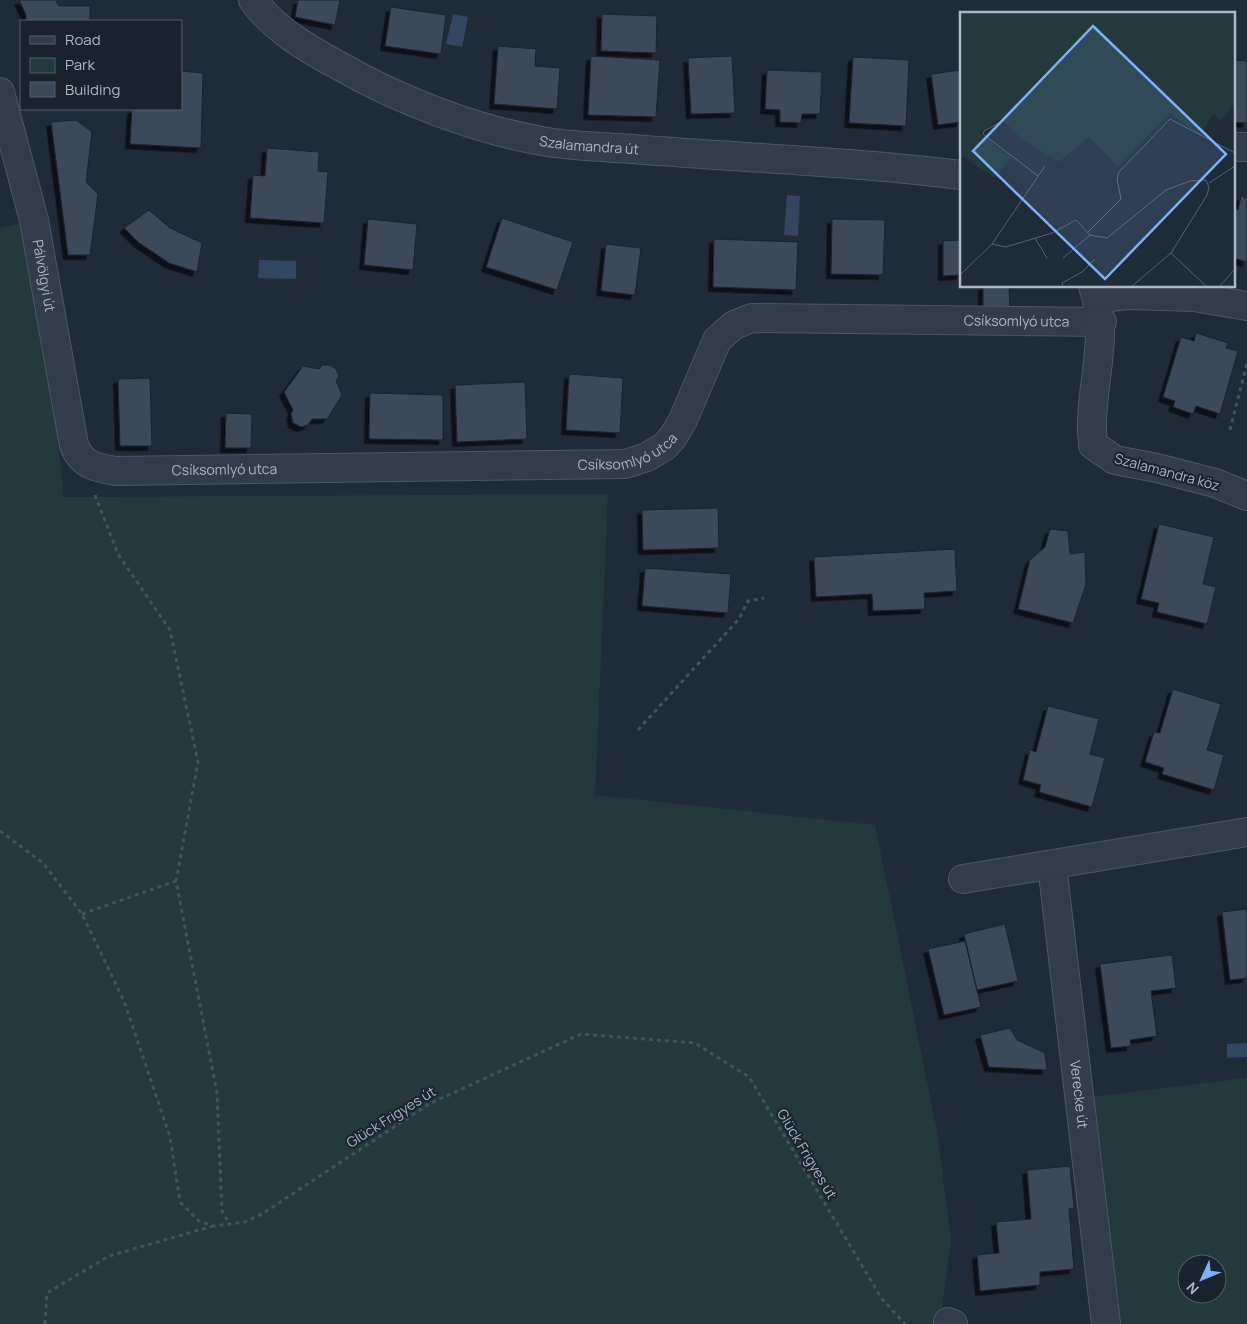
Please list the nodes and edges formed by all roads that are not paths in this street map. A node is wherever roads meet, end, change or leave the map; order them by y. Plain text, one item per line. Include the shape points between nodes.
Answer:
1 (253, 0) edge
2 (0, 92) edge
3 (1234, 147) edge
4 (1247, 147) edge
5 (960, 175) edge
6 (1098, 302) edge
7 (1247, 306) edge
8 (82, 459) joint
9 (1247, 496) edge
10 (1247, 832) edge
11 (1052, 865) junction
12 (963, 879) dead end
13 (1106, 1324) edge

1 - 5 street, Szalamandra út via 278,26 354,75 406,99 485,128 548,142
2 - 8 street, Pálvölgyi út via 34,220 74,445
3 - 4 street
6 - 7 street, Csíksomlyó utca via 1130,295 1194,297
6 - 8 street, Csíksomlyó utca via 752,318 734,325 717,340 679,430 669,442 648,457 625,464 116,471
6 - 9 street, Szalamandra köz via 1091,422 1093,445 1115,460 1216,483
10 - 11 street
11 - 12 street
11 - 13 street, Verecke út

